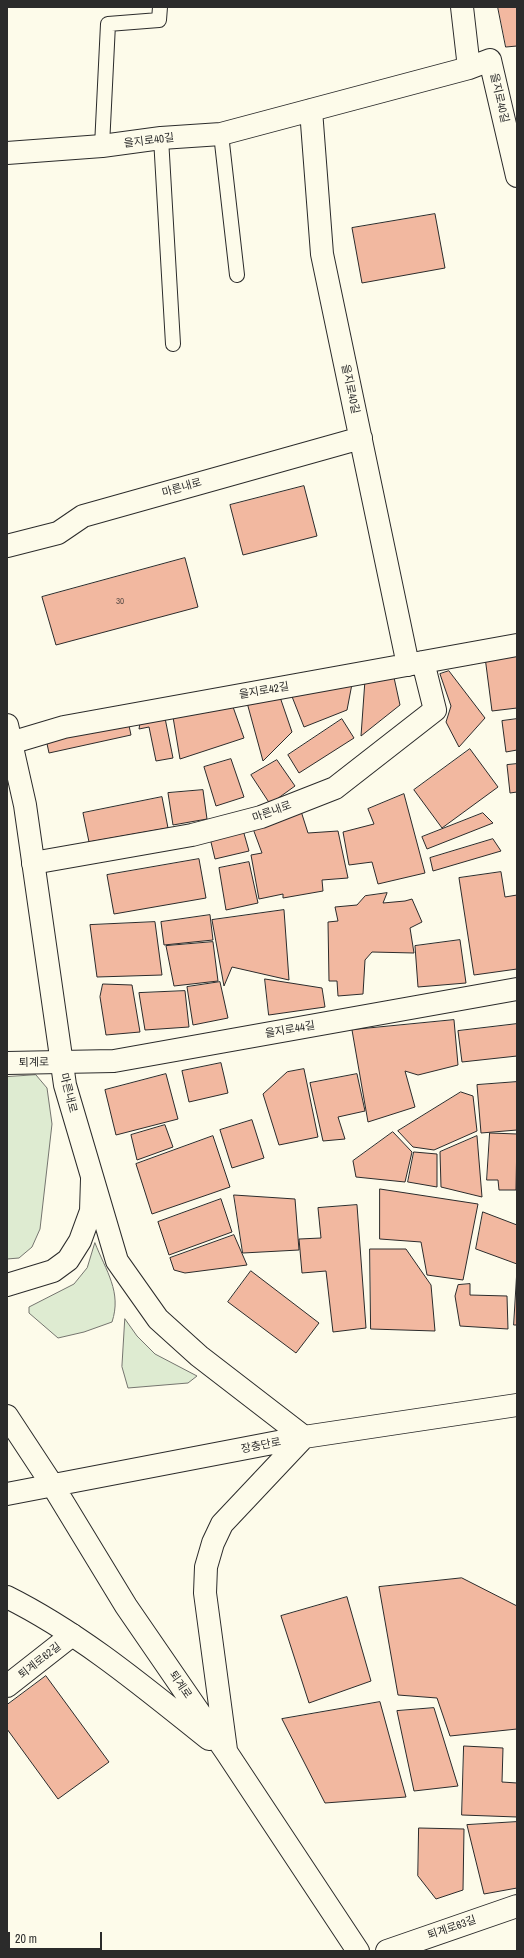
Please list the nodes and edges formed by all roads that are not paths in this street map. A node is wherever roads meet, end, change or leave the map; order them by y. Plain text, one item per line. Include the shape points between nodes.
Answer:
1 (160, 7) edge
2 (462, 7) edge
3 (469, 68) junction
4 (311, 110) junction
5 (221, 134) junction
6 (161, 138) junction
7 (102, 146) junction
8 (7, 153) edge
9 (517, 176) edge
10 (237, 276) dead end
11 (172, 344) dead end
12 (361, 438) junction
13 (7, 546) edge
14 (517, 646) edge
15 (416, 664) junction
16 (9, 737) edge
17 (33, 864) junction
18 (517, 989) edge
19 (62, 1062) junction
20 (7, 1063) edge
21 (92, 1179) junction
22 (7, 1285) edge
23 (517, 1406) edge
24 (7, 1416) edge
25 (304, 1437) junction
26 (53, 1486) junction
27 (7, 1494) edge
28 (7, 1598) edge
29 (72, 1635) junction
30 (7, 1686) edge
31 (227, 1753) junction
32 (517, 1906) edge
33 (358, 1951) edge
34 (387, 1951) edge

1 - 7 lane via 159,20 108,24
2 - 3 street
3 - 4 street, 을지로40길
3 - 9 street, 을지로40길 via 490,60
4 - 5 street, 을지로40길
4 - 12 street, 을지로40길 via 322,254
5 - 6 street, 을지로40길
5 - 10 lane
6 - 7 street, 을지로40길
6 - 11 lane
7 - 8 street, 을지로40길
12 - 13 street, 마른내로 via 84,516 58,533
12 - 15 street, 을지로40길
14 - 15 street, 을지로42길
15 - 16 street, 을지로42길
15 - 17 street, 마른내로 via 435,710 335,788 262,817 192,835
16 - 17 street, 마른내로 via 25,804
17 - 19 street, 마른내로
18 - 19 street, 을지로44길 via 114,1061
19 - 20 street, 퇴계로
19 - 21 street, 마른내로 via 65,1085
21 - 22 street via 92,1211 68,1260 53,1271
21 - 25 street, 마른내로 via 117,1261 158,1319 199,1356
23 - 25 street, 장충단로
24 - 26 street, 퇴계로
25 - 26 street, 장충단로
25 - 31 street via 222,1524 206,1567 206,1593
26 - 27 street, 장충단로
26 - 31 street, 퇴계로 via 126,1606
28 - 29 street
29 - 30 street, 퇴계로62길
29 - 31 street via 115,1664
31 - 33 street, 퇴계로
32 - 34 street, 퇴계로63길

